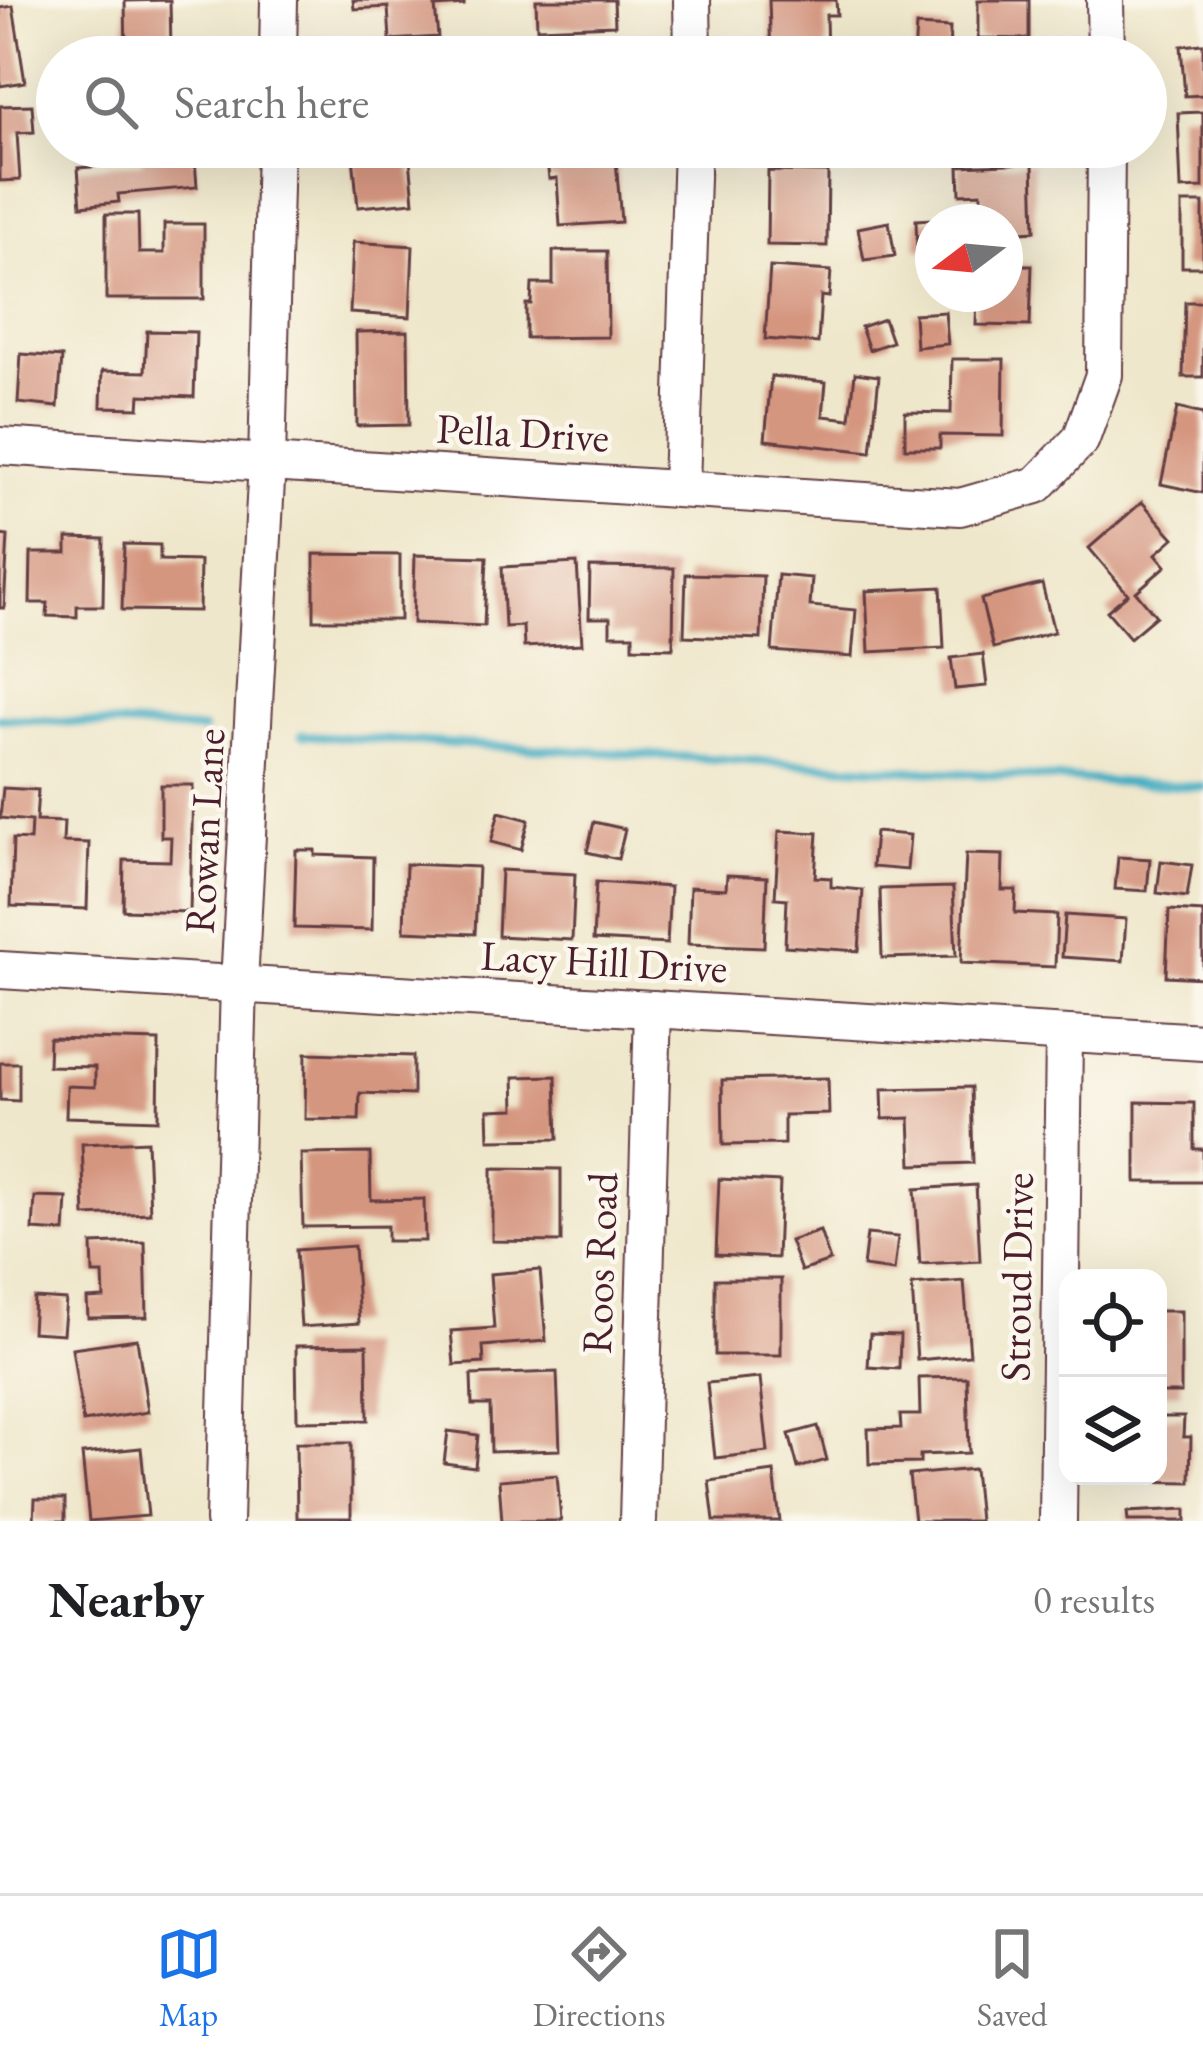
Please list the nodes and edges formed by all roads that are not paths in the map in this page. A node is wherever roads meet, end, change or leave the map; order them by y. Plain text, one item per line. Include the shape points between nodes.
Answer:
1 (279, 0) edge
2 (692, 0) edge
3 (1105, 0) edge
4 (278, 36) edge
5 (693, 36) edge
6 (1106, 36) edge
7 (274, 168) edge
8 (691, 168) edge
9 (1106, 168) edge
10 (0, 446) edge
11 (267, 461) junction
12 (681, 486) junction
13 (0, 970) edge
14 (239, 984) junction
15 (653, 1009) junction
16 (1064, 1034) junction
17 (1203, 1042) edge
18 (224, 1521) edge
19 (638, 1521) edge
20 (1058, 1521) edge

1 - 4 street
2 - 5 street
3 - 6 street
7 - 11 street, Rowan Lane
8 - 12 street
9 - 12 street, Pella Drive via 1104,375 1081,440 1037,485 960,507
10 - 11 street, Pella Drive
11 - 12 street, Pella Drive
11 - 14 street, Rowan Lane
13 - 14 street, Lacy Hill Drive
14 - 15 street, Lacy Hill Drive
14 - 18 street, Rowan Lane
15 - 16 street, Lacy Hill Drive
15 - 19 street, Roos Road
16 - 17 street, Lacy Hill Drive
16 - 20 street, Stroud Drive

